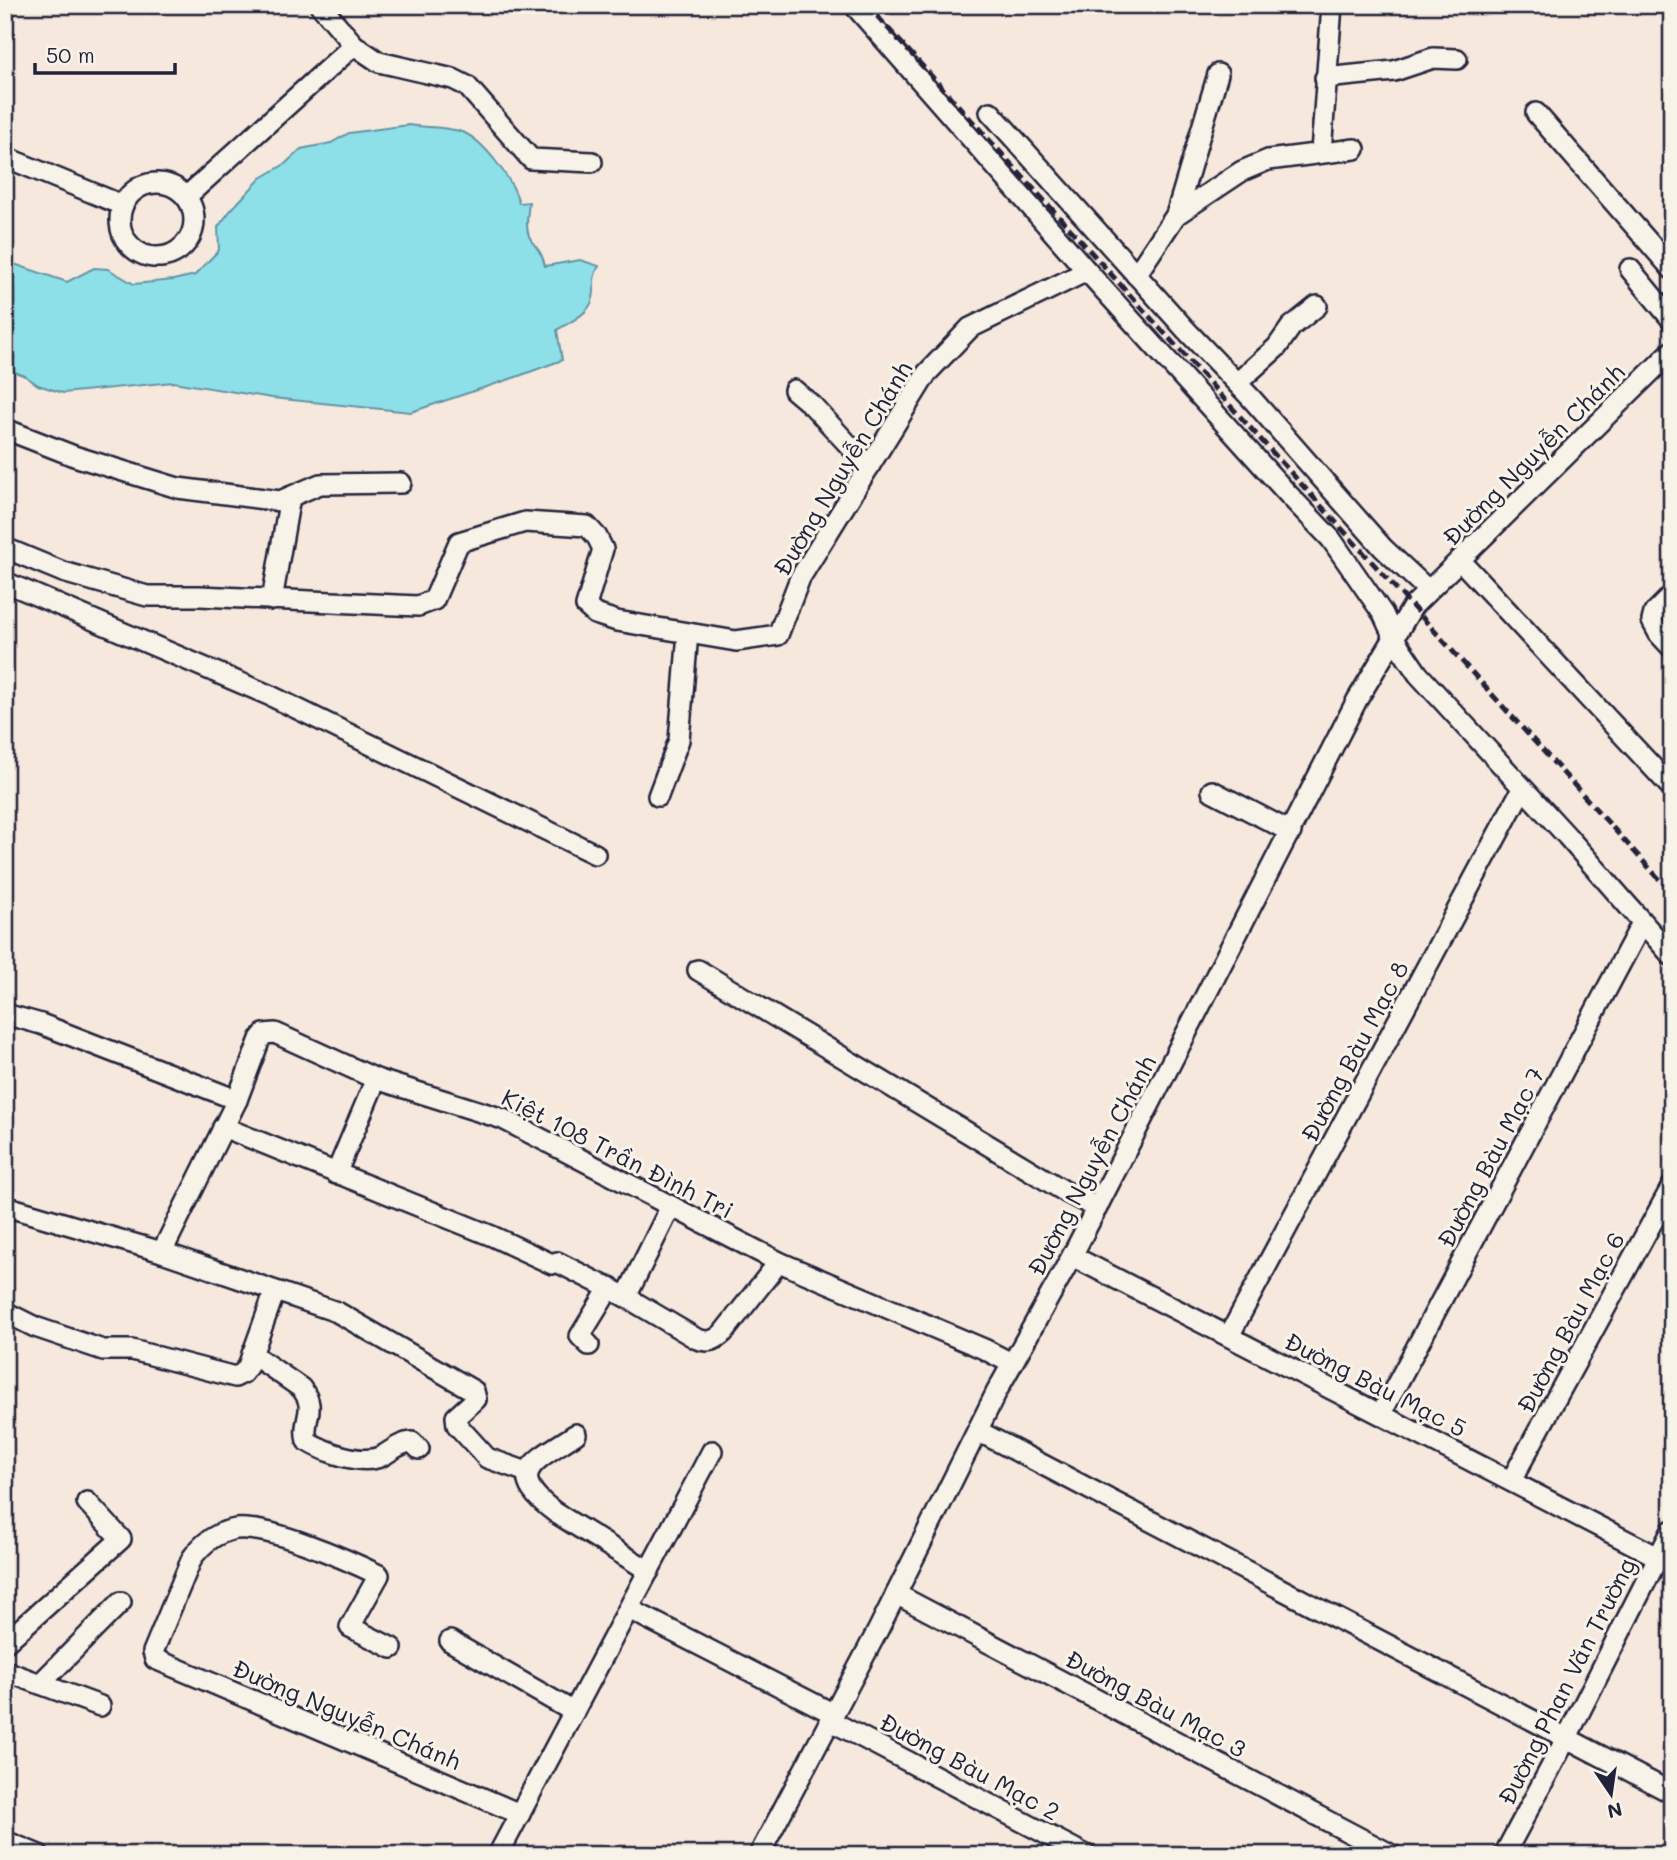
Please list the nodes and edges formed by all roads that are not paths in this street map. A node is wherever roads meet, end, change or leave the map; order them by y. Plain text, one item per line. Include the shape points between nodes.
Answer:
1 (320, 5) edge
2 (854, 5) edge
3 (1332, 5) edge
4 (354, 46) junction
5 (1457, 59) dead end
6 (1218, 74) dead end
7 (1325, 78) junction
8 (990, 112) dead end
9 (1536, 113) dead end
10 (1355, 149) dead end
11 (1321, 152) junction
12 (5, 157) edge
13 (592, 162) dead end
14 (186, 197) junction
15 (122, 205) junction
16 (1176, 215) junction
17 (1630, 269) dead end
18 (1672, 269) edge
19 (1087, 271) junction
20 (1136, 275) junction
21 (1317, 306) dead end
22 (1672, 320) edge
23 (1672, 351) edge
24 (1237, 383) junction
25 (794, 390) dead end
26 (5, 429) edge
27 (869, 467) junction
28 (401, 483) dead end
29 (290, 497) junction
30 (5, 548) edge
31 (1460, 560) junction
32 (5, 582) edge
33 (1428, 590) junction
34 (1672, 595) edge
35 (272, 600) junction
36 (688, 633) junction
37 (1395, 640) junction
38 (1672, 648) edge
39 (1672, 788) edge
40 (1522, 789) junction
41 (1212, 792) dead end
42 (658, 796) dead end
43 (1291, 832) junction
44 (595, 854) dead end
45 (1642, 923) junction
46 (1672, 956) edge
47 (698, 970) dead end
48 (5, 1014) edge
49 (376, 1079) junction
50 (237, 1100) junction
51 (223, 1127) junction
52 (336, 1174) junction
53 (1672, 1186) edge
54 (5, 1206) edge
55 (671, 1206) junction
56 (1097, 1208) junction
57 (162, 1252) junction
58 (1072, 1256) junction
59 (779, 1262) junction
60 (275, 1291) junction
61 (618, 1292) junction
62 (5, 1312) edge
63 (1229, 1336) junction
64 (589, 1345) dead end
65 (252, 1354) junction
66 (1012, 1363) junction
67 (1381, 1414) junction
68 (978, 1431) junction
69 (576, 1434) dead end
70 (419, 1449) dead end
71 (712, 1451) dead end
72 (527, 1472) junction
73 (1511, 1481) junction
74 (87, 1502) dead end
75 (1672, 1530) edge
76 (1658, 1557) junction
77 (649, 1570) junction
78 (896, 1594) junction
79 (121, 1602) dead end
80 (629, 1609) junction
81 (450, 1641) dead end
82 (5, 1643) edge
83 (392, 1648) dead end
84 (5, 1671) edge
85 (40, 1684) junction
86 (100, 1706) dead end
87 (573, 1713) junction
88 (833, 1717) junction
89 (1567, 1737) junction
90 (1672, 1793) edge
91 (520, 1814) junction
92 (5, 1841) edge
93 (39, 1855) edge
94 (498, 1855) edge
95 (759, 1855) edge
96 (1086, 1855) edge
97 (1392, 1855) edge
98 (1504, 1855) edge

1 - 4 street
2 - 19 street
3 - 7 street
4 - 13 street via 379,62 467,86 531,159
4 - 14 street
5 - 7 street via 1433,58 1394,71
6 - 16 street
7 - 11 street
8 - 20 street
9 - 18 street
10 - 11 street
11 - 16 street via 1268,160 1242,171
12 - 15 street
14 - 15 street via 177,187 156,182 136,189
14 - 15 street via 192,203 195,225 187,244 169,256 148,257 129,246 120,227
16 - 20 street
17 - 22 street
19 - 27 street, Đường Nguyễn Chánh via 970,328 927,373
19 - 37 street via 1331,538 1383,614
20 - 24 street
21 - 24 street
23 - 31 street, Đường Nguyễn Chánh
24 - 33 street via 1383,548
25 - 27 street
26 - 29 street via 178,488 280,501
27 - 36 street, Đường Nguyễn Chánh via 800,578 778,635 736,641
28 - 29 street via 320,484
29 - 35 street
30 - 35 street, Đường Nguyễn Chánh via 64,572 147,596
31 - 33 street, Đường Nguyễn Chánh
31 - 39 street
32 - 44 street via 271,696
33 - 37 street, Đường Nguyễn Chánh
34 - 38 street via 1652,621
35 - 36 street, Đường Nguyễn Chánh via 418,606 434,600 459,542 525,522 587,526 603,549 586,606 617,621
36 - 42 street via 679,740
37 - 40 street via 1418,674
37 - 43 street, Đường Nguyễn Chánh via 1357,700
40 - 45 street
40 - 63 street, Đường Bàu Mạc 8
41 - 43 street
43 - 56 street, Đường Nguyễn Chánh
45 - 46 street
45 - 67 street, Đường Bàu Mạc 7
47 - 56 street
48 - 50 street
49 - 50 street, Kiệt 108 Trần Đình Tri via 275,1033 264,1034
49 - 52 street
49 - 55 street, Kiệt 108 Trần Đình Tri via 503,1119
50 - 51 street, Kiệt 108 Trần Đình Tri
51 - 52 street
51 - 57 street, Kiệt 108 Trần Đình Tri
52 - 61 street via 552,1264 557,1262
53 - 73 street, Đường Bàu Mạc 6
54 - 57 street
55 - 59 street, Kiệt 108 Trần Đình Tri
55 - 61 street
56 - 58 street, Đường Nguyễn Chánh
57 - 60 street
58 - 63 street, Đường Bàu Mạc 5
58 - 66 street, Đường Nguyễn Chánh
59 - 61 street via 714,1341 697,1339
59 - 66 street, Kiệt 108 Trần Đình Tri
60 - 65 street
60 - 72 street via 337,1312 474,1391 476,1399 456,1417 457,1425 486,1458
61 - 64 street via 580,1335
62 - 65 street via 103,1350 132,1350 223,1375 243,1373
63 - 67 street, Đường Bàu Mạc 5
65 - 70 street via 307,1395 306,1441 372,1460 404,1443 412,1442
66 - 68 street, Đường Nguyễn Chánh
67 - 73 street, Đường Bàu Mạc 5
68 - 78 street, Đường Nguyễn Chánh
68 - 89 street
69 - 72 street via 532,1463
71 - 77 street
72 - 77 street via 527,1482 542,1503
73 - 76 street, Đường Bàu Mạc 5
74 - 82 street via 121,1539
75 - 76 street, Đường Phan Văn Trường
76 - 89 street, Đường Phan Văn Trường
77 - 80 street
78 - 88 street, Đường Nguyễn Chánh
78 - 97 street, Đường Bàu Mạc 3
79 - 85 street
80 - 87 street
80 - 88 street
81 - 87 street
83 - 91 street, Đường Nguyễn Chánh via 350,1627 379,1575 344,1558 247,1529 210,1540 192,1558 153,1652 155,1659
84 - 85 street
85 - 86 street
87 - 91 street
88 - 95 street, Đường Nguyễn Chánh
88 - 96 street, Đường Bàu Mạc 2
89 - 90 street
89 - 98 street, Đường Phan Văn Trường
91 - 94 street
92 - 93 street

